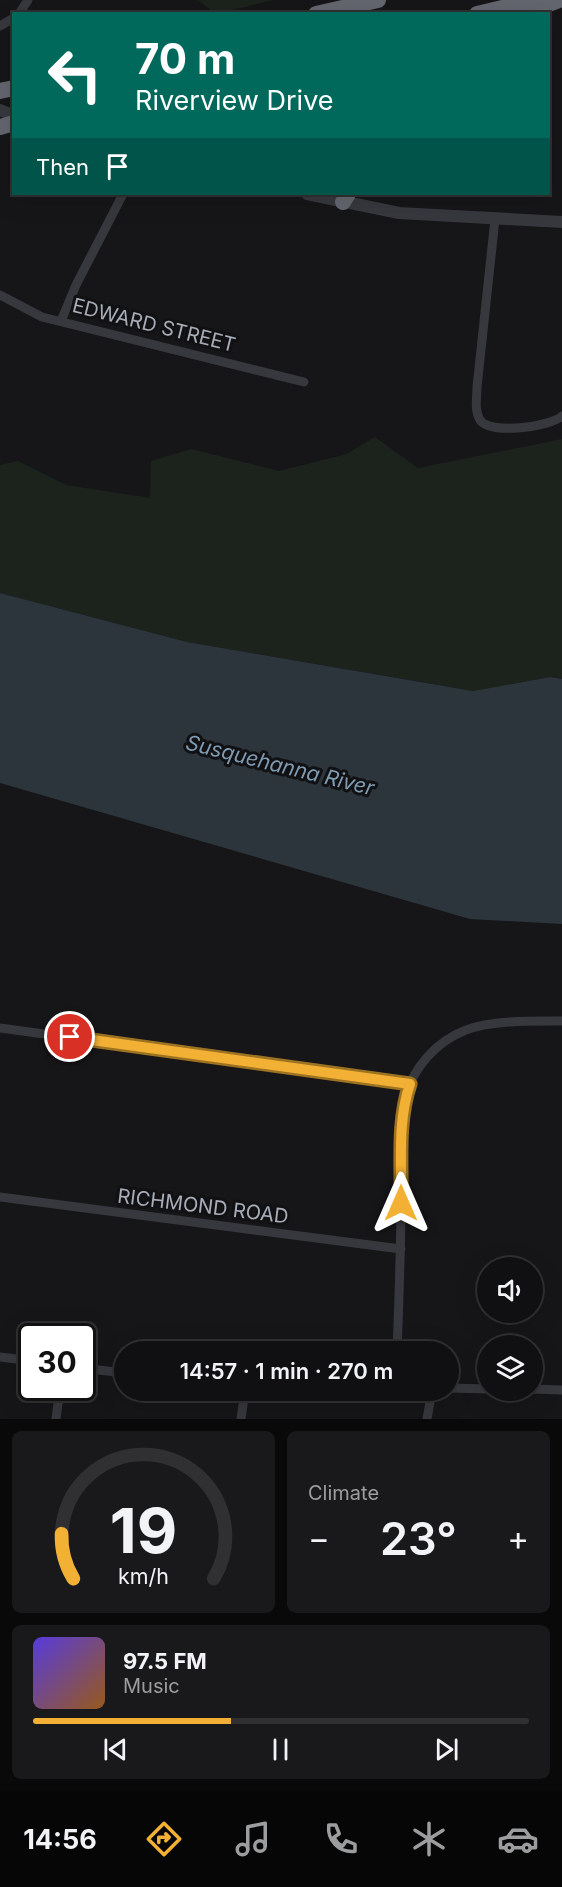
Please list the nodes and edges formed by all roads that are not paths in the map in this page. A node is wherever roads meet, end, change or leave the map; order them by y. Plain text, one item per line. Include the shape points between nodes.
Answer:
1 (378, 0) edge
2 (536, 0) edge
3 (559, 0) edge
4 (325, 12) edge
5 (485, 12) edge
6 (529, 12) edge
7 (122, 195) edge
8 (316, 195) edge
9 (345, 198) edge
10 (495, 219) junction
11 (562, 222) edge
12 (0, 295) edge
13 (61, 321) junction
14 (304, 382) dead end
15 (562, 416) edge
16 (562, 1021) edge
17 (0, 1028) edge
18 (410, 1084) junction
19 (0, 1197) edge
20 (401, 1250) junction
21 (397, 1341) edge
22 (0, 1357) edge
23 (18, 1359) edge
24 (96, 1370) edge
25 (114, 1372) edge
26 (459, 1388) edge
27 (477, 1389) edge
28 (543, 1389) edge
29 (562, 1390) edge
30 (58, 1401) edge
31 (243, 1401) edge
32 (430, 1401) edge
33 (56, 1419) edge
34 (241, 1419) edge
35 (427, 1419) edge

1 - 4 highway
2 - 5 highway
3 - 6 highway
7 - 13 street
8 - 9 street
9 - 10 street via 399,213
10 - 11 street
10 - 15 street via 476,410 488,426 512,428 550,423
12 - 13 street, EDWARD STREET via 42,317
13 - 14 street, EDWARD STREET
16 - 18 street via 466,1030 429,1054
17 - 18 street
18 - 20 street via 402,1132
19 - 20 street, RICHMOND ROAD
20 - 21 street
22 - 23 street
24 - 25 street
26 - 27 street
28 - 29 street
30 - 33 street
31 - 34 street
32 - 35 street

